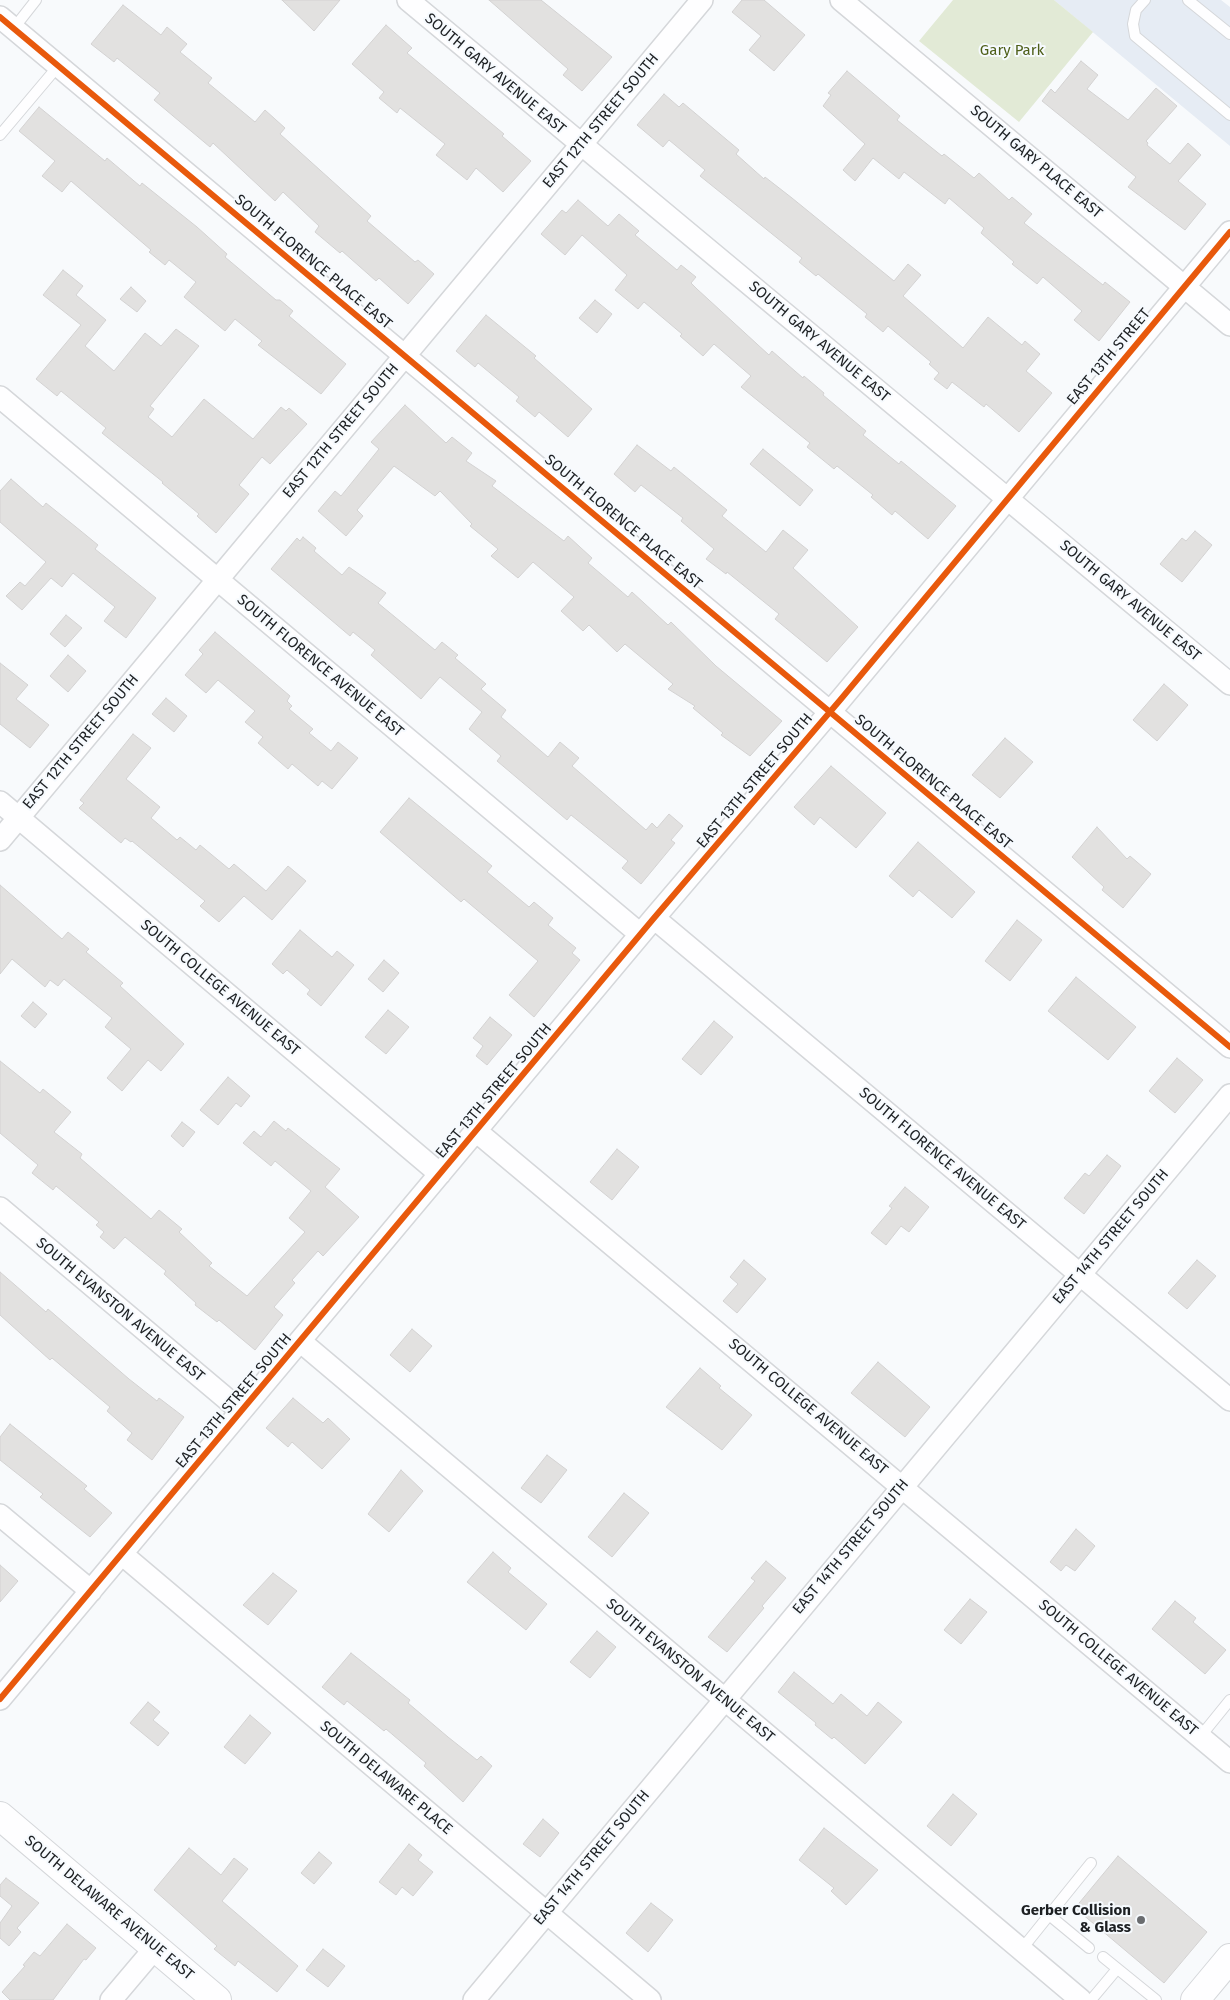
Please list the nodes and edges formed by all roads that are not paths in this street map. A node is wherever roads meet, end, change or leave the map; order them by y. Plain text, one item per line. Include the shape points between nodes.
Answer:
1 (36, 0) edge
2 (408, 0) edge
3 (702, 0) edge
4 (841, 0) edge
5 (1145, 0) edge
6 (1188, 0) edge
7 (7, 22) edge
8 (1230, 34) edge
9 (59, 65) junction
10 (1230, 115) edge
11 (0, 135) edge
12 (580, 146) junction
13 (1230, 232) edge
14 (1184, 286) junction
15 (1230, 325) edge
16 (404, 355) junction
17 (0, 397) edge
18 (1008, 498) junction
19 (217, 580) junction
20 (1230, 684) edge
21 (830, 712) junction
22 (0, 802) edge
23 (19, 818) junction
24 (0, 840) edge
25 (647, 926) junction
26 (1230, 1047) edge
27 (1230, 1095) edge
28 (476, 1131) junction
29 (440, 1174) junction
30 (0, 1208) edge
31 (1080, 1274) junction
32 (300, 1341) junction
33 (1230, 1400) edge
34 (241, 1411) junction
35 (902, 1486) junction
36 (0, 1515) edge
37 (123, 1555) junction
38 (91, 1591) junction
39 (0, 1699) edge
40 (724, 1700) junction
41 (1230, 1700) edge
42 (1200, 1737) junction
43 (1230, 1762) edge
44 (0, 1816) edge
45 (1092, 1863) dead end
46 (547, 1913) junction
47 (1049, 1915) junction
48 (155, 1948) junction
49 (1089, 1948) dead end
50 (1021, 1950) junction
51 (1103, 1957) dead end
52 (1230, 1958) edge
53 (1117, 1969) junction
54 (1077, 1998) edge
55 (111, 2000) edge
56 (217, 2000) edge
57 (474, 2000) edge
58 (650, 2000) edge
59 (1156, 2000) edge
60 (1195, 2000) edge

1 - 7 lane
2 - 12 street, SOUTH GARY AVENUE EAST
3 - 12 street, EAST 12TH STREET SOUTH
4 - 14 street, SOUTH GARY PLACE EAST
5 - 10 lane via 1136,10 1135,36
6 - 8 lane
7 - 9 street, SOUTH FLORENCE PLACE EAST
9 - 11 lane
9 - 16 street, SOUTH FLORENCE PLACE EAST
12 - 16 street, EAST 12TH STREET SOUTH
12 - 18 street, SOUTH GARY AVENUE EAST
13 - 14 street, EAST 13TH STREET
14 - 15 street, SOUTH GARY PLACE EAST
14 - 18 street, EAST 13TH STREET
16 - 19 street, EAST 12TH STREET SOUTH
16 - 21 street, SOUTH FLORENCE PLACE EAST
17 - 19 street, SOUTH FLORENCE AVENUE EAST
18 - 20 street, SOUTH GARY AVENUE EAST
18 - 21 street, EAST 13TH STREET SOUTH
19 - 23 street, EAST 12TH STREET SOUTH
19 - 25 street, SOUTH FLORENCE AVENUE EAST
21 - 25 street, EAST 13TH STREET SOUTH
21 - 26 street, SOUTH FLORENCE PLACE EAST
22 - 23 street, SOUTH COLLEGE AVENUE EAST
23 - 24 street, EAST 12TH STREET SOUTH
23 - 29 street, SOUTH COLLEGE AVENUE EAST
25 - 28 street, EAST 13TH STREET SOUTH
25 - 31 street, SOUTH FLORENCE AVENUE EAST
27 - 31 street, EAST 14TH STREET SOUTH
28 - 29 street, EAST 13TH STREET SOUTH
28 - 35 street, SOUTH COLLEGE AVENUE EAST
29 - 32 street, EAST 13TH STREET SOUTH
30 - 34 street, SOUTH EVANSTON AVENUE EAST
31 - 33 street, SOUTH FLORENCE AVENUE EAST
31 - 35 street, EAST 14TH STREET SOUTH
32 - 34 street, EAST 13TH STREET SOUTH
32 - 40 street, SOUTH EVANSTON AVENUE EAST
34 - 37 street, EAST 13TH STREET SOUTH
35 - 40 street, EAST 14TH STREET SOUTH
35 - 42 street, SOUTH COLLEGE AVENUE EAST
36 - 38 street
37 - 38 street, EAST 13TH STREET SOUTH
37 - 46 street, SOUTH DELAWARE PLACE
38 - 39 street, EAST 13TH STREET SOUTH
40 - 46 street, EAST 14TH STREET SOUTH
40 - 50 street, SOUTH EVANSTON AVENUE EAST
41 - 42 lane
42 - 43 street, SOUTH COLLEGE AVENUE EAST
44 - 48 main road, SOUTH DELAWARE AVENUE EAST
45 - 47 lane
46 - 57 street, EAST 14TH STREET SOUTH
46 - 58 street, SOUTH DELAWARE PLACE
47 - 49 lane
47 - 50 lane
48 - 55 street
48 - 56 main road, SOUTH DELAWARE AVENUE EAST
50 - 54 street, SOUTH EVANSTON AVENUE EAST
51 - 53 lane
52 - 60 main road
53 - 54 lane
53 - 59 lane

